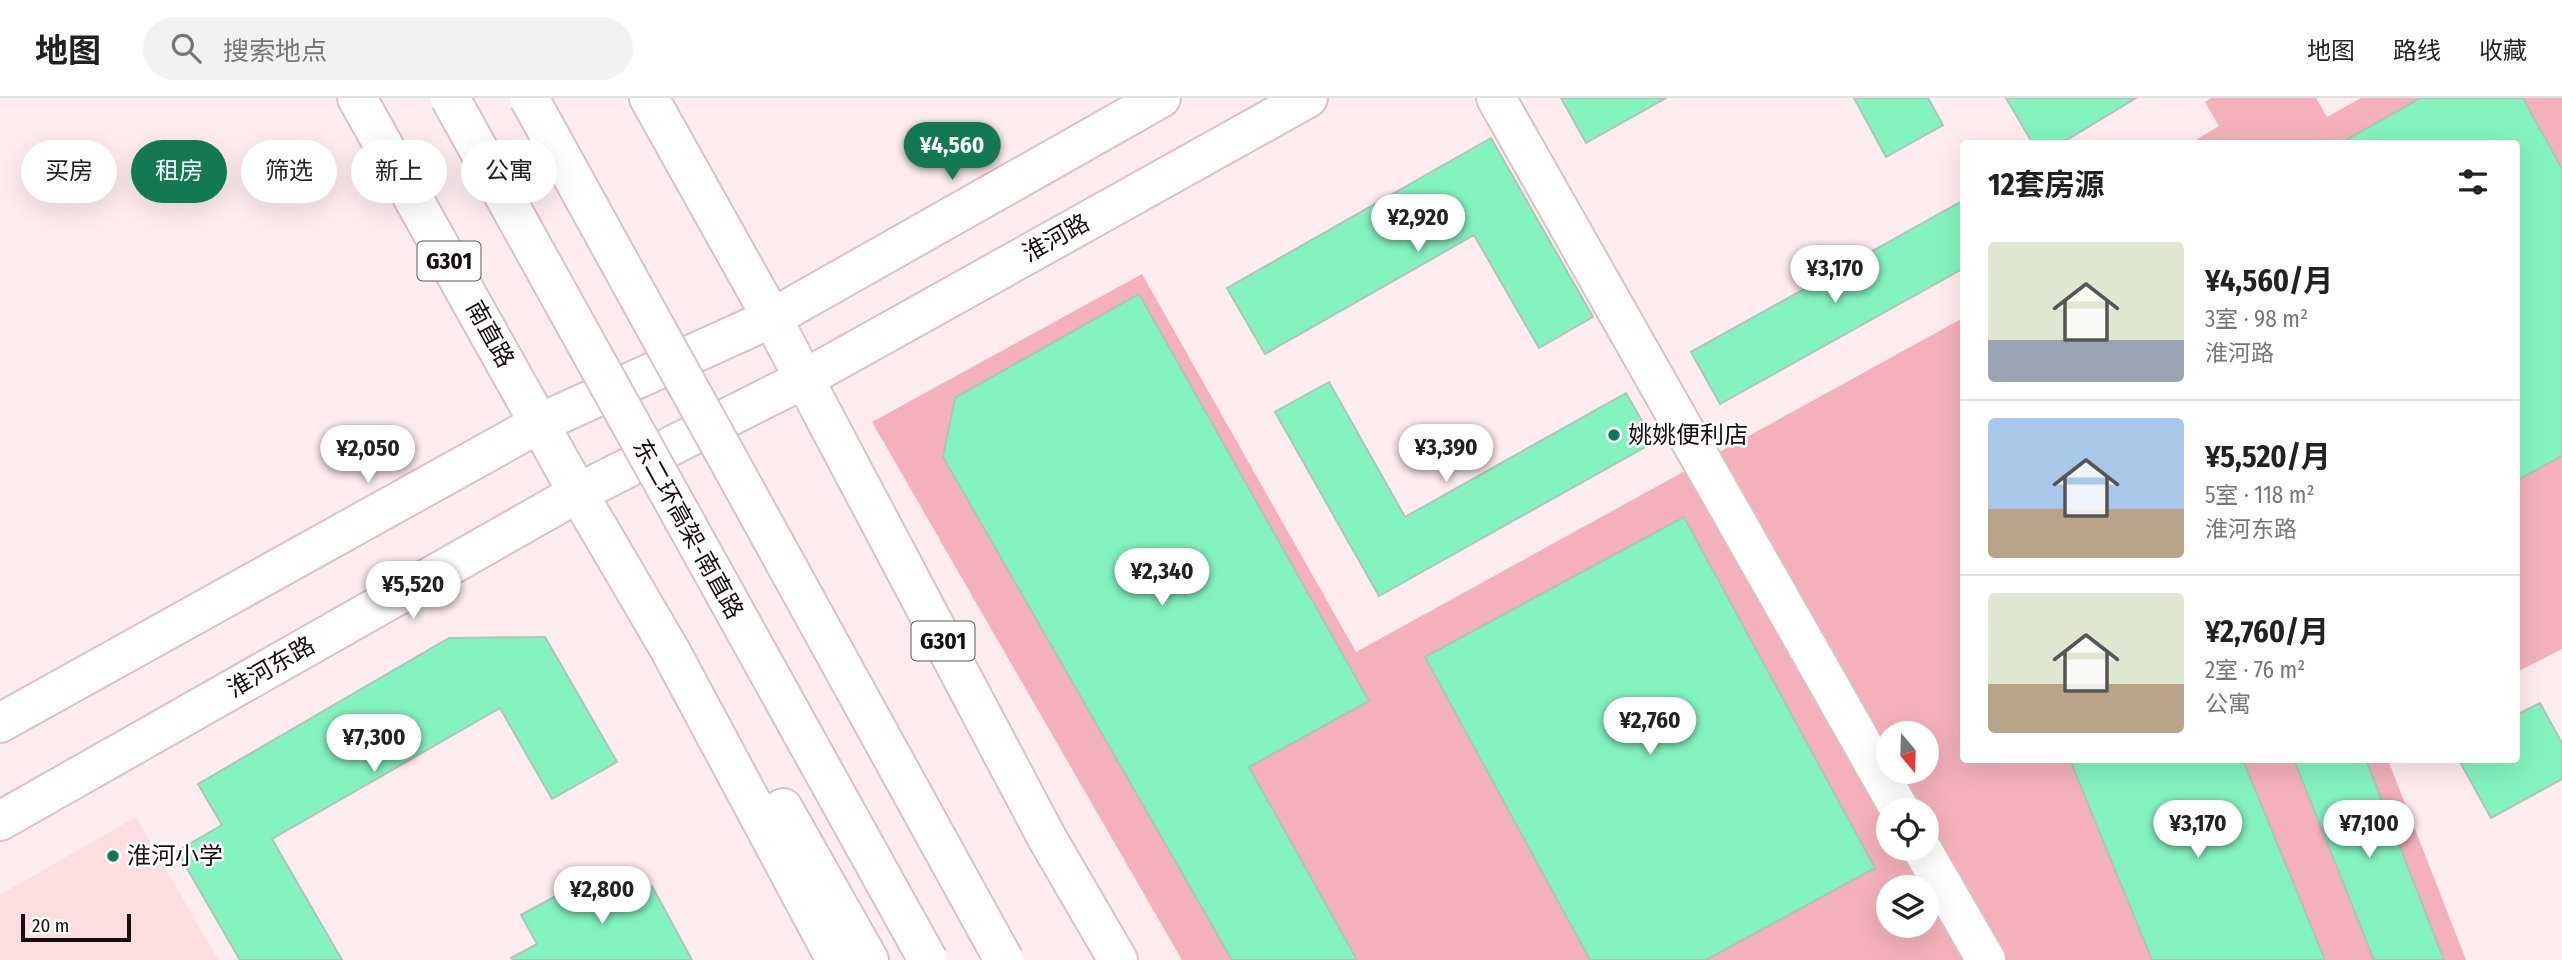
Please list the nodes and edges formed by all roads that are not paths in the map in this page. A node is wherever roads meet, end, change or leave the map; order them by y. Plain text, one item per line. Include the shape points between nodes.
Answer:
1 (357, 98) edge
2 (450, 98) edge
3 (529, 98) edge
4 (649, 98) edge
5 (1161, 98) edge
6 (1308, 98) edge
7 (1496, 98) edge
8 (772, 318) junction
9 (804, 379) junction
10 (540, 423) junction
11 (578, 493) junction
12 (670, 650) junction
13 (0, 723) edge
14 (1893, 798) edge
15 (0, 821) edge
16 (1047, 838) junction
17 (1929, 861) edge
18 (836, 960) edge
19 (869, 960) edge
20 (928, 960) edge
21 (1004, 960) edge
22 (1102, 960) edge
23 (1118, 960) edge
24 (1986, 960) edge

1 - 10 main road, 南直路 / G301
2 - 20 main road, 东二环高架-南直路, bridge
3 - 21 main road, bridge
4 - 8 main road, G301
5 - 8 main road
6 - 9 main road, 淮河路
7 - 14 main road
8 - 9 main road, G301
8 - 10 main road
9 - 11 main road, 淮河东路
9 - 16 main road, G301
10 - 11 main road, G301
10 - 13 main road
11 - 12 main road, G301
11 - 15 main road, 淮河东路
12 - 18 main road, G301
12 - 19 main road via 740,732
16 - 22 main road
16 - 23 main road, G301
17 - 24 main road

